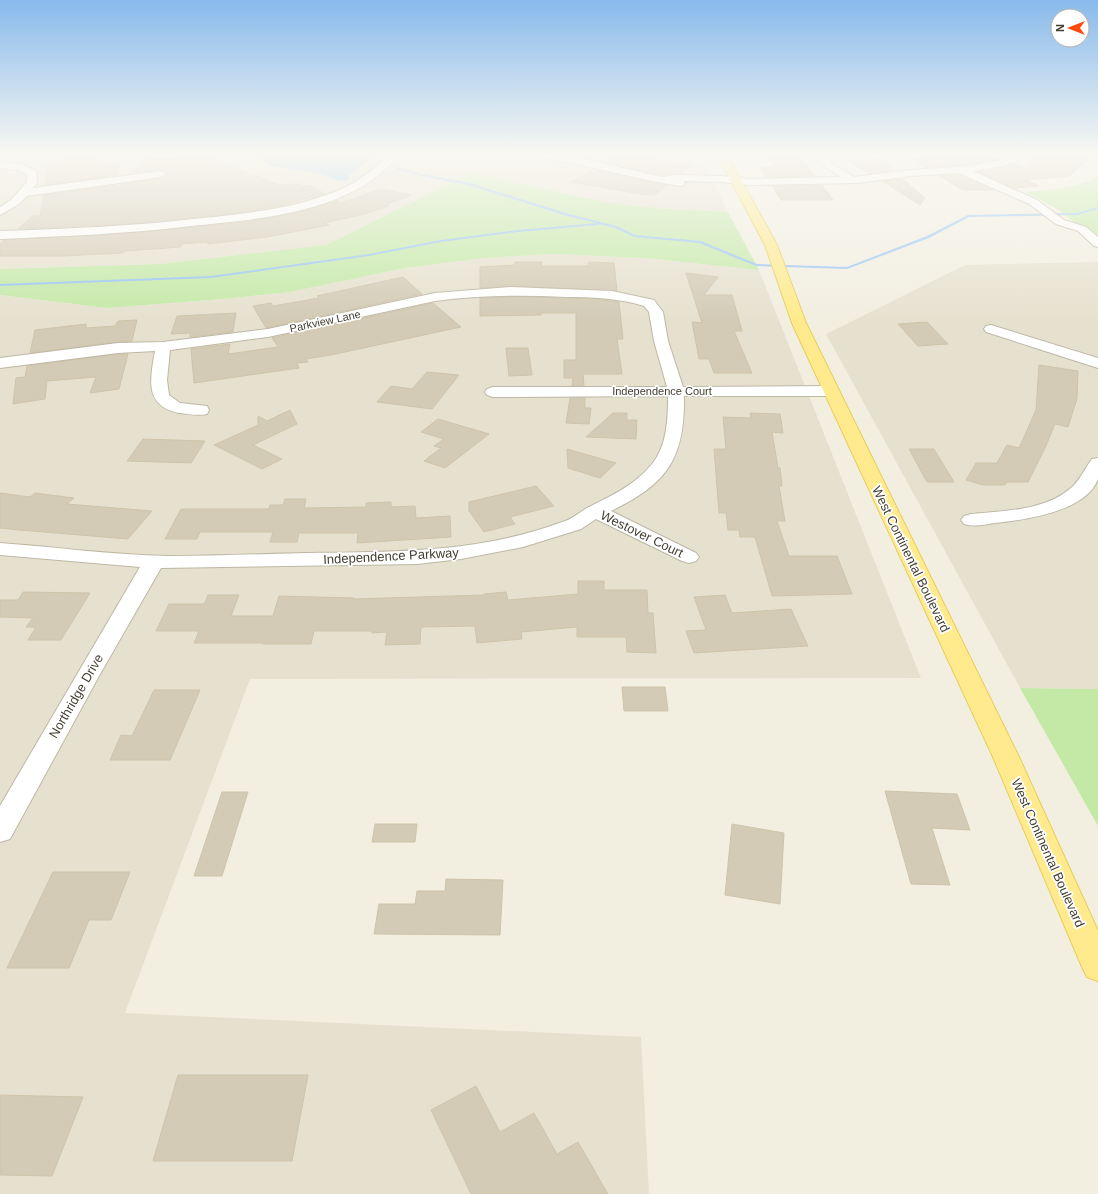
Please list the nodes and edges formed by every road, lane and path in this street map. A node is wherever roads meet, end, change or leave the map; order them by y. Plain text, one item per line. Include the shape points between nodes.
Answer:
1 (287, 209) edge
2 (751, 209) edge
3 (1043, 209) edge
4 (1060, 222) junction
5 (0, 235) edge
6 (1098, 243) edge
7 (1098, 250) edge
8 (649, 303) joint
9 (991, 329) dead end
10 (162, 346) junction
11 (0, 363) edge
12 (1098, 363) edge
13 (676, 391) junction
14 (831, 391) junction
15 (493, 392) dead end
16 (201, 410) dead end
17 (1098, 463) edge
18 (595, 511) junction
19 (971, 520) dead end
20 (0, 549) edge
21 (689, 557) dead end
22 (154, 561) junction
23 (9, 800) edge
24 (0, 831) edge
25 (1098, 967) edge

1 - 5 street via 227,219 152,227
2 - 14 main road, West Continental Boulevard via 772,249 799,322
3 - 4 street
4 - 6 street via 1082,229
4 - 7 street via 1061,230 1075,240
8 - 10 street, Parkview Lane via 612,295 577,293 511,291 458,294 268,333
8 - 13 street, Independence Parkway via 656,312 661,341
9 - 12 street
10 - 11 street, Parkview Lane via 118,348
10 - 16 street via 158,388 162,398 174,407
13 - 14 street, Independence Court
13 - 15 street, Independence Court
13 - 18 street, Independence Parkway via 676,419 671,446 661,466 642,485
14 - 25 main road, West Continental Boulevard via 1006,757
17 - 19 street via 1078,492 1055,506
18 - 21 street, Westover Court
18 - 22 street, Independence Parkway via 574,524 549,534 461,553 409,558
20 - 22 street, Independence Parkway
22 - 23 street, Northridge Drive via 87,676
23 - 24 street, Northridge Drive

